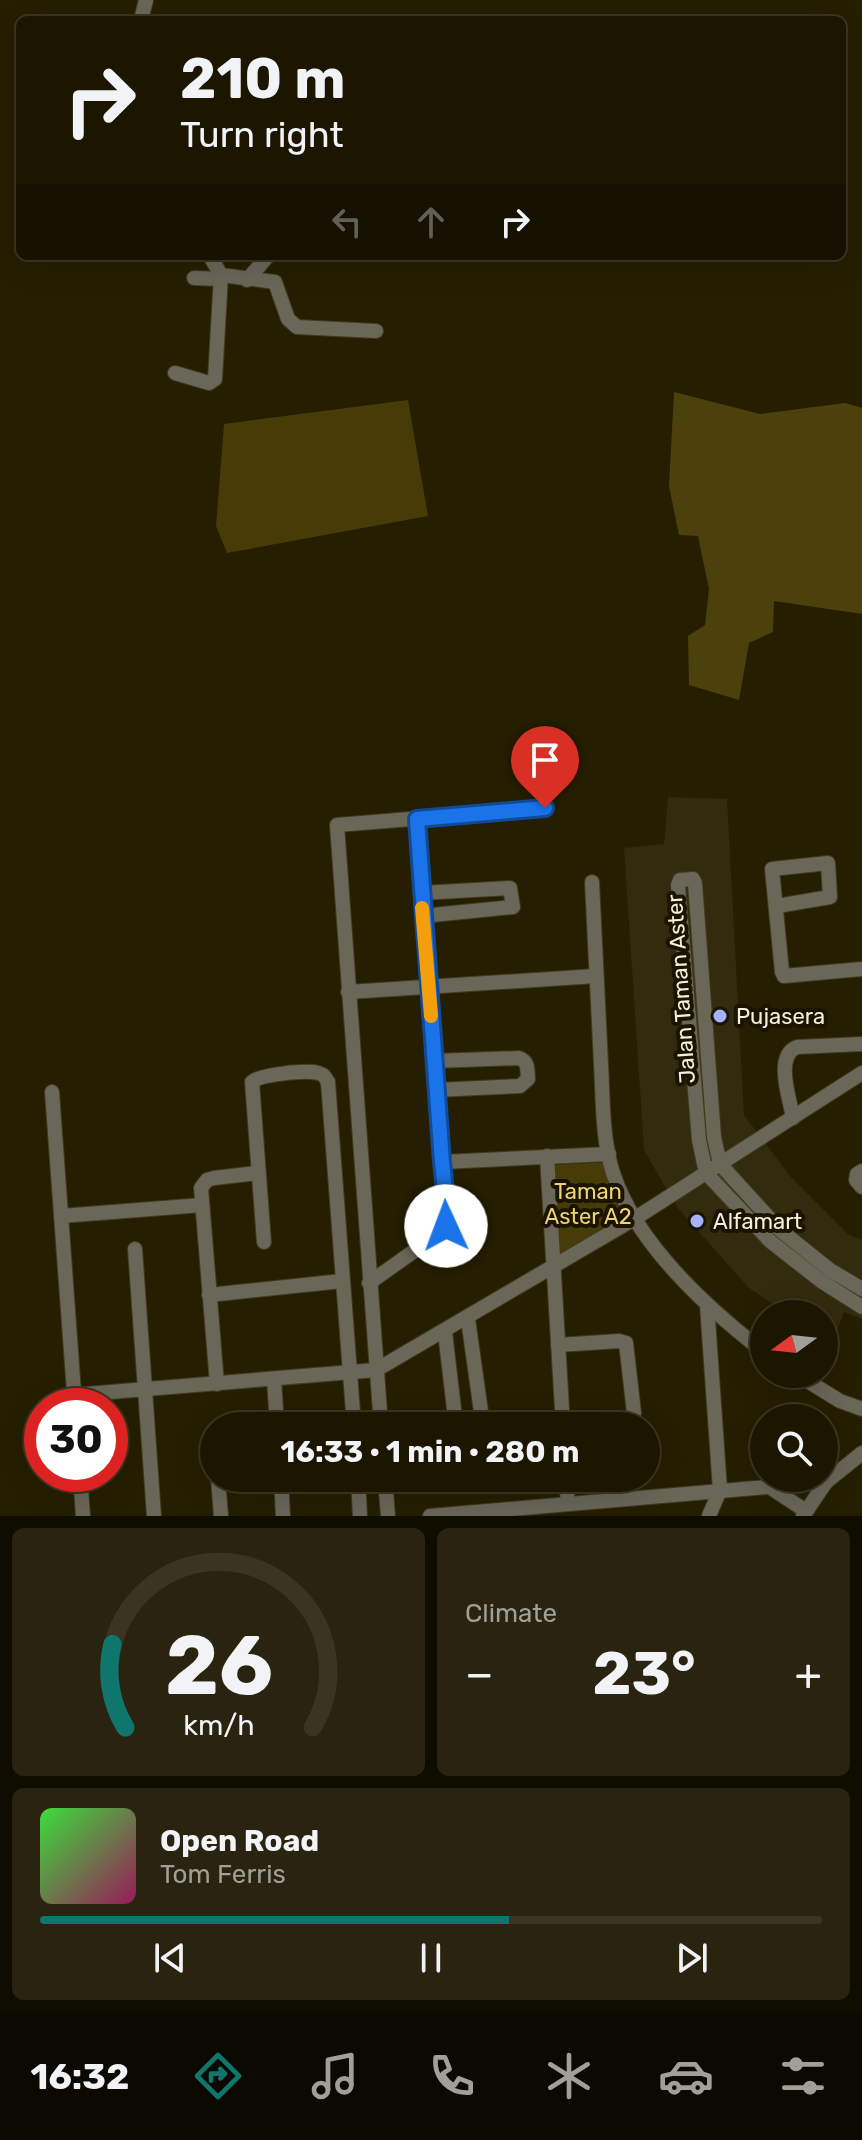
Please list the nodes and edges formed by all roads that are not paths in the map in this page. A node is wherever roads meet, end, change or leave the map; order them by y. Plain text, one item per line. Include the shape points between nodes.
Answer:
1 (212, 260) edge
2 (264, 260) edge
3 (221, 277) junction
4 (194, 278) dead end
5 (247, 280) junction
6 (376, 331) dead end
7 (175, 373) dead end
8 (545, 808) dead end
9 (417, 819) junction
10 (592, 882) dead end
11 (421, 893) junction
12 (777, 906) junction
13 (422, 916) junction
14 (862, 969) edge
15 (596, 976) junction
16 (429, 988) junction
17 (348, 992) junction
18 (862, 1044) edge
19 (434, 1061) junction
20 (862, 1073) edge
21 (436, 1090) junction
22 (52, 1092) dead end
23 (793, 1118) junction
24 (609, 1154) junction
25 (547, 1156) junction
26 (442, 1162) junction
27 (720, 1164) junction
28 (862, 1171) edge
29 (257, 1173) junction
30 (706, 1173) junction
31 (862, 1187) edge
32 (202, 1205) junction
33 (61, 1216) junction
34 (634, 1219) junction
35 (264, 1242) dead end
36 (135, 1249) dead end
37 (552, 1269) junction
38 (342, 1281) junction
39 (369, 1283) junction
40 (862, 1289) edge
41 (209, 1295) junction
42 (707, 1305) junction
43 (862, 1307) edge
44 (468, 1319) junction
45 (445, 1332) junction
46 (750, 1340) edge
47 (558, 1345) junction
48 (376, 1370) junction
49 (351, 1373) junction
50 (274, 1379) junction
51 (217, 1384) junction
52 (73, 1388) edge
53 (819, 1388) edge
54 (146, 1390) junction
55 (128, 1393) edge
56 (862, 1409) edge
57 (276, 1412) edge
58 (353, 1412) edge
59 (380, 1412) edge
60 (454, 1412) edge
61 (481, 1412) edge
62 (562, 1412) edge
63 (634, 1412) edge
64 (862, 1453) edge
65 (838, 1472) edge
66 (750, 1489) edge
67 (720, 1490) junction
68 (81, 1492) edge
69 (219, 1492) edge
70 (282, 1492) edge
71 (359, 1492) edge
72 (386, 1492) edge
73 (567, 1492) edge
74 (776, 1492) edge
75 (819, 1492) edge
76 (568, 1504) junction
77 (805, 1514) edge
78 (83, 1516) edge
79 (154, 1516) edge
80 (221, 1516) edge
81 (283, 1516) edge
82 (360, 1516) edge
83 (388, 1516) edge
84 (430, 1516) edge
85 (709, 1516) edge

1 - 3 street
2 - 5 street
3 - 4 street
3 - 5 street
3 - 7 street via 215,379 209,383
5 - 6 street via 275,282 288,319 297,327
8 - 9 street
9 - 11 street
9 - 17 street via 337,825
10 - 15 street
11 - 13 street
11 - 13 street via 510,888 513,907
12 - 12 street via 830,897 828,863 772,869
12 - 14 street via 784,976
13 - 16 street
15 - 16 street
15 - 24 street
16 - 17 street
16 - 19 street
17 - 39 street
18 - 23 street via 790,1049 785,1070
19 - 21 street
19 - 21 street via 519,1058 527,1065 528,1079 520,1086
20 - 23 street
21 - 26 street
22 - 33 street
23 - 27 street
24 - 25 street
24 - 34 street
25 - 26 street
25 - 37 street
26 - 39 street via 446,1226
27 - 30 street
27 - 30 street, Jalan Taman Aster via 695,883 680,880 699,1140
27 - 40 street via 780,1230
28 - 31 street via 856,1180
29 - 32 street via 207,1180 201,1188
29 - 35 street
29 - 38 street via 252,1082 262,1076 324,1075
30 - 34 street
30 - 43 street via 770,1241
32 - 33 street
32 - 41 street
33 - 52 street
34 - 37 street
34 - 42 street
36 - 54 street
37 - 44 street
37 - 47 street
38 - 41 street
38 - 49 street
39 - 48 street
41 - 51 street
42 - 46 street
42 - 67 street
44 - 45 street
44 - 61 street
45 - 48 street
45 - 60 street
47 - 62 street
47 - 63 street via 626,1343
48 - 49 street
48 - 59 street
49 - 50 street
49 - 58 street
50 - 51 street
50 - 57 street
51 - 54 street
53 - 56 street
54 - 55 street
54 - 79 street
64 - 65 street
66 - 67 street
67 - 76 street
67 - 85 street
68 - 78 street
69 - 80 street
70 - 81 street
71 - 82 street
72 - 83 street
73 - 76 street
74 - 77 street
75 - 77 street
76 - 84 street

